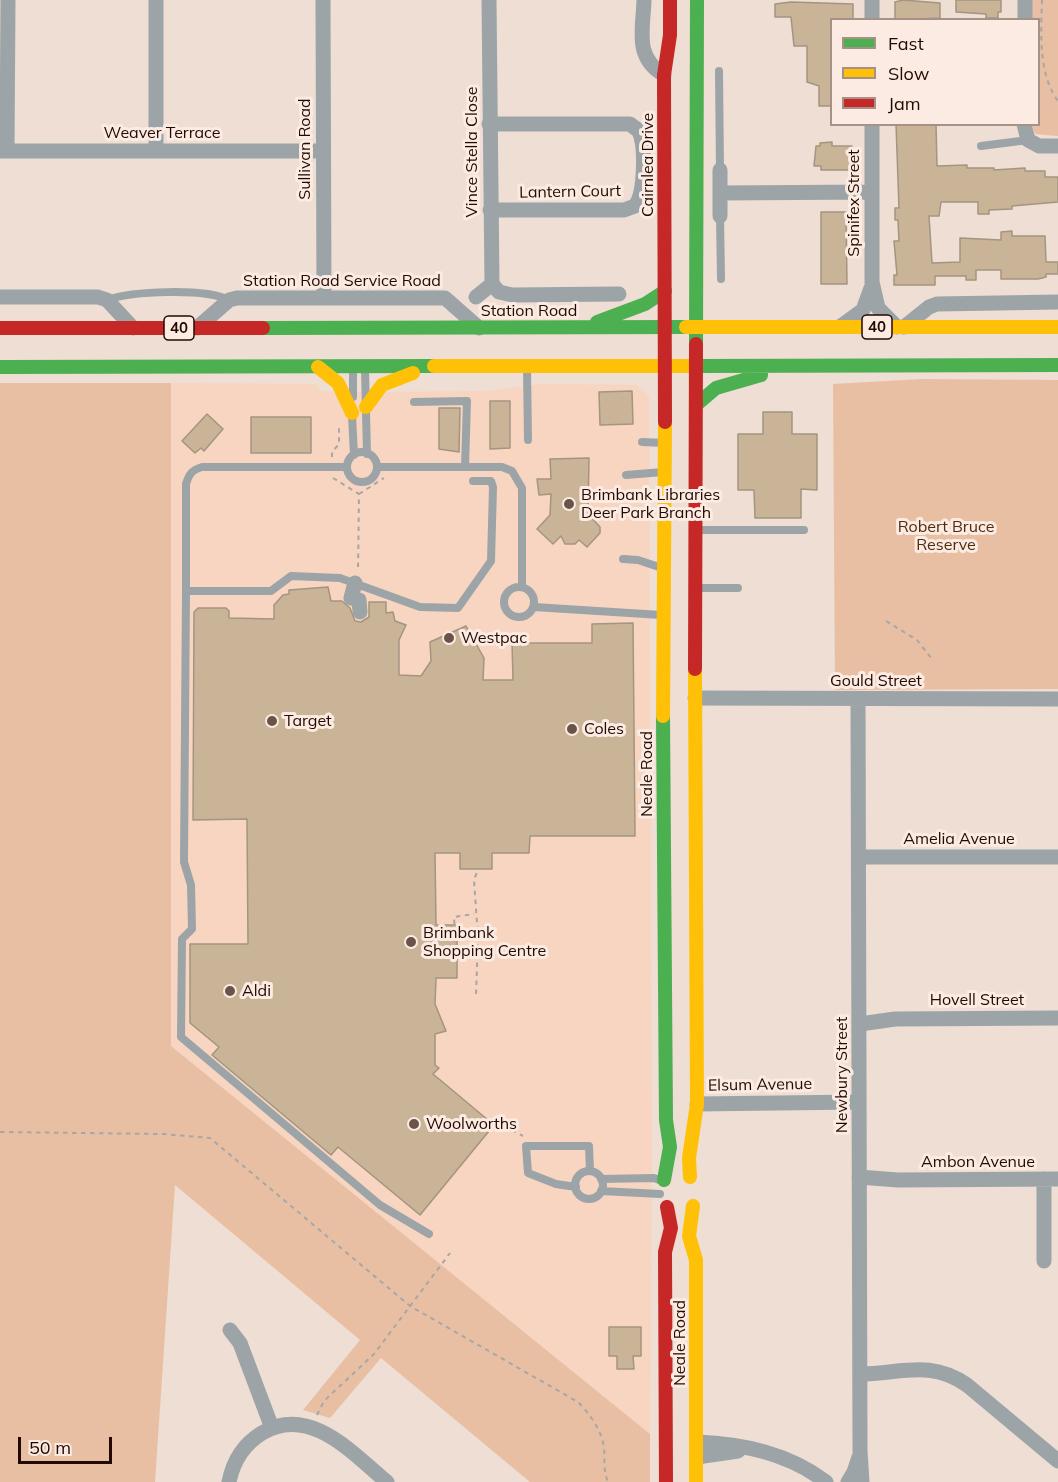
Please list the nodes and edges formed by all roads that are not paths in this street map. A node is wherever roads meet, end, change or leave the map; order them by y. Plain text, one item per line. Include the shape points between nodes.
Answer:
1 (8, 0) edge
2 (156, 0) edge
3 (323, 0) edge
4 (489, 0) edge
5 (645, 0) edge
6 (670, 0) edge
7 (697, 0) edge
8 (872, 0) edge
9 (1025, 0) edge
10 (872, 18) edge
11 (1025, 18) edge
12 (719, 71) dead end
13 (664, 75) junction
14 (489, 124) junction
15 (872, 126) edge
16 (1024, 126) edge
17 (1028, 140) junction
18 (981, 146) dead end
19 (1058, 146) edge
20 (4, 151) edge
21 (156, 151) junction
22 (323, 151) junction
23 (720, 170) joint
24 (872, 192) junction
25 (720, 193) junction
26 (490, 210) junction
27 (720, 216) joint
28 (721, 279) dead end
29 (872, 282) junction
30 (492, 284) junction
31 (665, 291) junction
32 (619, 294) dead end
33 (0, 297) edge
34 (324, 297) junction
35 (476, 297) dead end
36 (107, 300) junction
37 (229, 300) junction
38 (1058, 302) edge
39 (572, 327) junction
40 (839, 327) junction
41 (900, 327) junction
42 (1058, 327) edge
43 (0, 328) edge
44 (133, 328) junction
45 (197, 328) junction
46 (480, 328) junction
47 (664, 329) junction
48 (697, 329) junction
49 (359, 340) junction
50 (1058, 365) edge
51 (664, 366) junction
52 (696, 366) junction
53 (800, 366) junction
54 (0, 367) edge
55 (318, 367) junction
56 (359, 367) junction
57 (527, 367) junction
58 (429, 368) junction
59 (414, 402) dead end
60 (696, 405) junction
61 (366, 407) junction
62 (352, 413) junction
63 (528, 440) dead end
64 (642, 442) dead end
65 (665, 443) junction
66 (367, 454) junction
67 (354, 455) junction
68 (347, 467) junction
69 (377, 467) junction
70 (465, 467) junction
71 (664, 471) junction
72 (626, 475) dead end
73 (473, 481) dead end
74 (695, 530) junction
75 (804, 530) dead end
76 (623, 560) dead end
77 (663, 569) junction
78 (355, 583) junction
79 (522, 587) junction
80 (695, 588) junction
81 (738, 588) dead end
82 (186, 591) junction
83 (534, 607) junction
84 (360, 612) dead end
85 (678, 615) junction
86 (694, 698) junction
87 (858, 699) junction
88 (1058, 699) edge
89 (860, 857) junction
90 (1058, 857) edge
91 (680, 870) junction
92 (860, 1018) junction
93 (1058, 1018) edge
94 (859, 1102) junction
95 (697, 1104) junction
96 (590, 1171) junction
97 (690, 1177) junction
98 (602, 1179) junction
99 (1051, 1179) edge
100 (859, 1180) junction
101 (663, 1185) junction
102 (576, 1187) junction
103 (601, 1191) junction
104 (693, 1206) junction
105 (667, 1207) junction
106 (429, 1234) dead end
107 (1044, 1261) dead end
108 (697, 1292) junction
109 (230, 1330) dead end
110 (860, 1370) junction
111 (675, 1385) junction
112 (272, 1428) junction
113 (681, 1449) junction
114 (860, 1451) junction
115 (1058, 1461) edge
116 (229, 1482) edge
117 (387, 1482) edge
118 (666, 1482) edge
119 (696, 1482) edge
120 (825, 1482) edge
121 (848, 1482) edge
122 (862, 1482) edge

1 - 20 street
2 - 21 street
3 - 22 street, Sullivan Road
4 - 14 street, Vince Stella Close
5 - 13 street via 644,57
6 - 13 street, Cairnlea Drive
7 - 48 street
8 - 10 street
9 - 11 street
12 - 23 lane
13 - 31 street, Cairnlea Drive
14 - 26 street, Vince Stella Close
14 - 26 street, Lantern Court via 630,124 639,131 642,143 642,190 636,206 624,210
15 - 24 street, Spinifex Street
16 - 17 street
17 - 18 lane
17 - 19 street via 1039,146
20 - 21 street, Weaver Terrace
21 - 22 street, Weaver Terrace
22 - 34 street, Sullivan Road
23 - 25 street
24 - 25 street
24 - 29 street, Spinifex Street
25 - 27 street
26 - 30 street, Vince Stella Close
27 - 28 lane
29 - 40 street, Spinifex Street via 863,310
29 - 41 street, Spinifex Street via 878,308
30 - 32 street via 499,292 512,295
30 - 35 street
31 - 39 street via 627,312
31 - 47 street, Cairnlea Drive
33 - 36 street, Station Road Service Road
34 - 37 street, Station Road Service Road
34 - 46 street, Station Road Service Road via 445,298
36 - 37 lane, Station Road Service Road via 129,294 210,294
36 - 44 street
37 - 45 street, Station Road Service Road
38 - 41 street via 937,304
39 - 46 street, Station Road / 40
39 - 47 street, Station Road / 40
40 - 41 street, Station Road / 40
40 - 48 street, Station Road / 40
41 - 42 street, Station Road / 40
43 - 44 street, Station Road / 40
44 - 45 street, Station Road / 40
45 - 49 street, Station Road / 40
46 - 49 street, Station Road / 40
47 - 48 street, Station Road / 40
47 - 51 street, Cairnlea Drive
48 - 52 street, Neale Road
49 - 56 street
50 - 53 street
51 - 52 street
51 - 57 street
51 - 65 street, Neale Road
52 - 53 street
52 - 60 street, Neale Road
53 - 60 street via 725,384
54 - 55 street
55 - 56 street
55 - 62 street via 338,383
56 - 58 street
56 - 61 lane
56 - 62 lane
57 - 58 street
57 - 63 lane
58 - 61 street via 382,385
59 - 70 lane via 467,401
60 - 74 street, Neale Road
61 - 66 lane
62 - 67 lane
64 - 65 lane
65 - 71 street, Neale Road
66 - 67 lane
66 - 69 lane
67 - 68 lane
68 - 69 lane via 353,479 362,482 374,476
68 - 82 lane via 202,467 188,475
69 - 70 lane
70 - 79 lane via 502,467 512,471 519,481
71 - 72 lane
71 - 77 street, Neale Road
73 - 78 lane via 491,481 493,487 491,561 458,608 420,608
74 - 75 lane
74 - 80 street, Neale Road
76 - 77 lane via 638,560
77 - 85 street, Neale Road
78 - 82 lane via 340,578 291,576 272,591
78 - 84 street via 351,598 359,600
79 - 83 lane via 534,597
79 - 83 lane via 512,589 506,596 506,610 514,617 524,617
80 - 81 lane
80 - 85 street, Neale Road
82 - 106 lane via 184,862 191,885 192,929 182,939 181,1037 380,1205
83 - 85 lane
85 - 86 street, Neale Road
85 - 91 street, Neale Road
86 - 87 street, Gould Street
86 - 91 street, Neale Road
87 - 88 street, Gould Street
87 - 89 street, Newbury Street
89 - 90 street, Amelia Avenue
89 - 92 street, Newbury Street
91 - 95 street, Neale Road
91 - 101 street, Neale Road via 666,1120 670,1147
92 - 93 street, Hovell Street
92 - 94 street, Newbury Street
94 - 95 street, Elsum Avenue
94 - 100 street, Newbury Street
95 - 97 street, Neale Road via 688,1152
96 - 98 lane
96 - 102 lane via 579,1175
96 - 102 lane via 589,1146 526,1146 528,1173
97 - 101 street via 676,1173
97 - 104 street via 698,1191
98 - 101 lane via 654,1178
98 - 103 lane
99 - 100 street, Ambon Avenue
99 - 107 street
100 - 110 street, Newbury Street
101 - 103 lane
101 - 105 street
102 - 103 lane via 587,1198
104 - 105 street via 682,1211
104 - 108 street, Neale Road via 689,1236 695,1251
105 - 111 street, Neale Road via 671,1221 665,1252
108 - 111 street via 688,1368
108 - 113 street, Neale Road
109 - 112 street via 240,1343
110 - 114 street, Newbury Street
110 - 115 street via 930,1369 960,1380
111 - 113 street, Neale Road
112 - 116 street via 256,1436 242,1451
112 - 117 street via 293,1424 320,1430
113 - 118 street, Neale Road
113 - 119 street, Neale Road
113 - 120 street via 747,1449 784,1457
114 - 121 street, Newbury Street
114 - 122 street, Newbury Street

